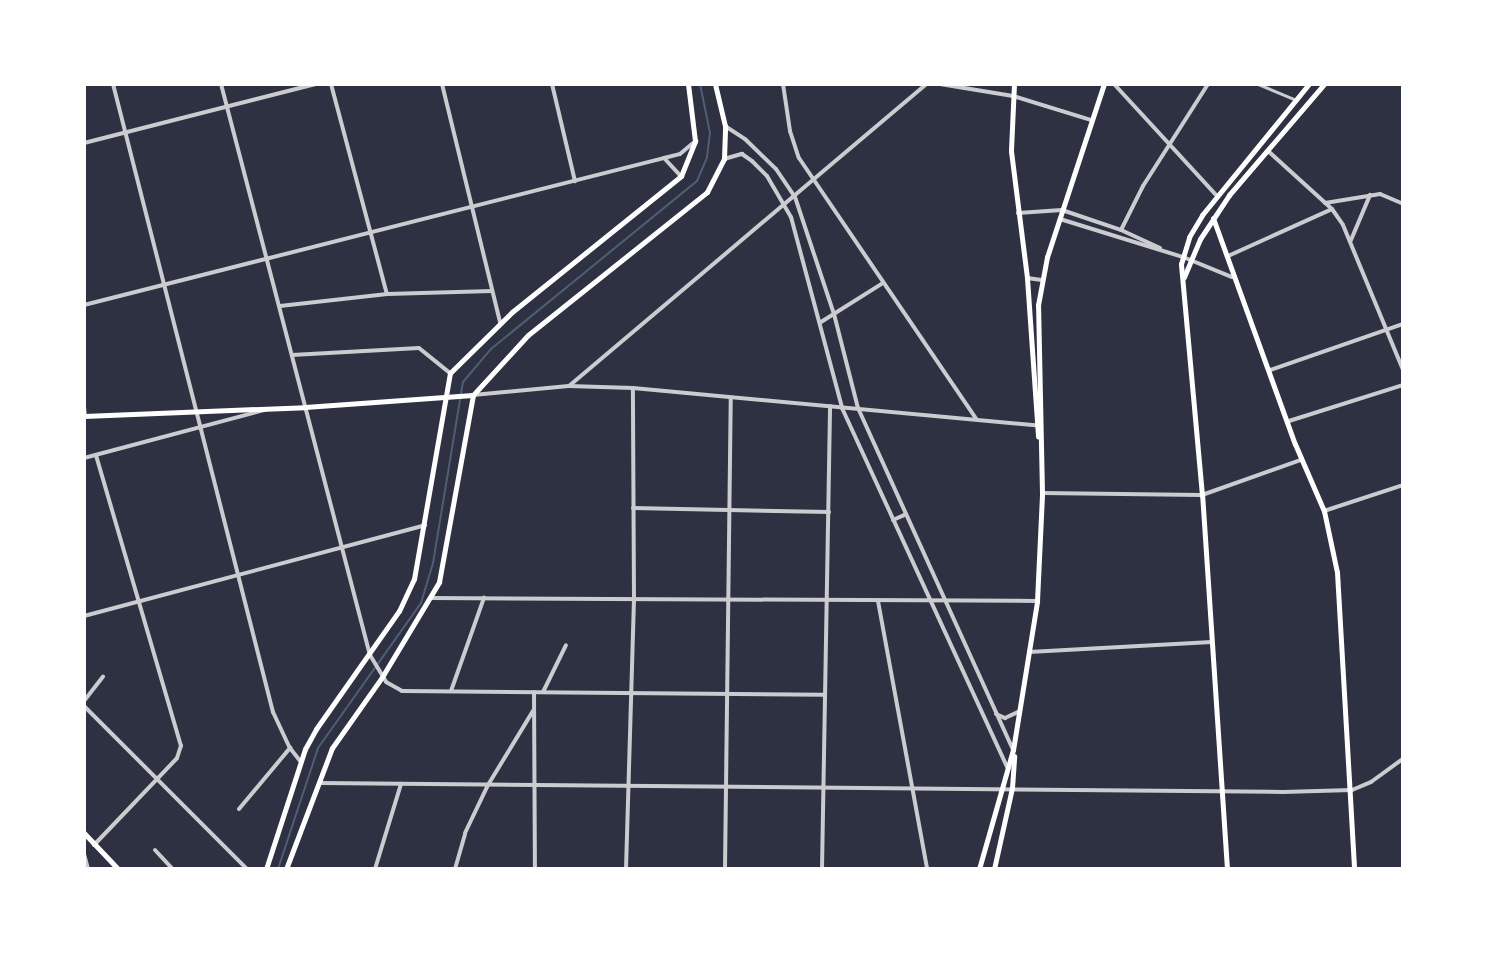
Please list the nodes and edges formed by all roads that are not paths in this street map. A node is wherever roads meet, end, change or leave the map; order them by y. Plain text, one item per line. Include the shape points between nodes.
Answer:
1 (113, 84) edge
2 (221, 84) edge
3 (316, 84) edge
4 (331, 84) edge
5 (442, 84) edge
6 (552, 84) edge
7 (688, 84) edge
8 (715, 84) edge
9 (783, 84) edge
10 (926, 84) edge
11 (940, 84) edge
12 (1014, 84) edge
13 (1104, 84) edge
14 (1114, 84) edge
15 (1208, 84) edge
16 (1258, 84) edge
17 (1309, 84) edge
18 (1324, 84) edge
19 (1013, 96) junction
20 (1296, 100) junction
21 (227, 106) junction
22 (1091, 120) junction
23 (725, 126) junction
24 (125, 132) junction
25 (695, 141) junction
26 (84, 143) edge
27 (1170, 146) junction
28 (1268, 151) junction
29 (664, 158) junction
30 (724, 159) junction
31 (681, 176) junction
32 (575, 181) junction
33 (815, 181) junction
34 (1370, 195) junction
35 (1217, 196) junction
36 (795, 197) junction
37 (1325, 203) junction
38 (1403, 204) edge
39 (785, 205) junction
40 (472, 208) junction
41 (1332, 209) junction
42 (1062, 210) junction
43 (1018, 213) junction
44 (1213, 218) junction
45 (1059, 219) junction
46 (1121, 230) junction
47 (370, 233) junction
48 (1351, 240) junction
49 (1163, 251) junction
50 (1228, 256) junction
51 (1183, 257) junction
52 (266, 259) junction
53 (1191, 261) junction
54 (1232, 277) junction
55 (1027, 278) junction
56 (1183, 278) junction
57 (1042, 280) junction
58 (883, 283) junction
59 (165, 285) junction
60 (492, 291) junction
61 (387, 294) junction
62 (84, 305) edge
63 (279, 306) junction
64 (834, 314) junction
65 (500, 322) junction
66 (821, 322) junction
67 (1403, 324) edge
68 (1388, 329) junction
69 (292, 355) junction
70 (1270, 370) junction
71 (1403, 370) edge
72 (450, 373) junction
73 (1403, 385) edge
74 (569, 386) junction
75 (633, 388) junction
76 (471, 395) junction
77 (446, 397) junction
78 (731, 398) junction
79 (830, 406) junction
80 (84, 407) edge
81 (305, 407) junction
82 (272, 408) junction
83 (842, 408) junction
84 (858, 408) junction
85 (197, 410) junction
86 (84, 416) edge
87 (976, 418) junction
88 (1289, 421) junction
89 (1038, 425) junction
90 (202, 429) junction
91 (96, 455) junction
92 (84, 458) edge
93 (1301, 460) junction
94 (882, 465) junction
95 (870, 470) junction
96 (1403, 485) edge
97 (1042, 493) junction
98 (1202, 495) junction
99 (633, 508) junction
100 (730, 509) junction
101 (1324, 511) junction
102 (829, 512) junction
103 (904, 515) junction
104 (893, 520) junction
105 (425, 525) junction
106 (344, 546) junction
107 (239, 574) junction
108 (431, 598) junction
109 (484, 598) junction
110 (728, 599) junction
111 (634, 600) junction
112 (932, 600) junction
113 (944, 600) junction
114 (139, 601) junction
115 (878, 601) junction
116 (1037, 601) junction
117 (825, 603) junction
118 (84, 616) edge
119 (1212, 642) junction
120 (566, 645) dead end
121 (1029, 652) junction
122 (370, 655) junction
123 (103, 677) dead end
124 (382, 677) junction
125 (451, 691) junction
126 (629, 691) junction
127 (534, 692) junction
128 (543, 692) junction
129 (726, 694) junction
130 (824, 695) junction
131 (84, 704) edge
132 (533, 711) junction
133 (1018, 712) junction
134 (996, 714) junction
135 (290, 748) junction
136 (1013, 750) junction
137 (1403, 759) edge
138 (301, 762) junction
139 (1007, 769) junction
140 (159, 778) junction
141 (318, 783) junction
142 (401, 784) junction
143 (488, 785) junction
144 (534, 785) junction
145 (626, 786) junction
146 (727, 787) junction
147 (824, 787) junction
148 (1002, 788) junction
149 (1012, 788) junction
150 (912, 789) junction
151 (1352, 790) junction
152 (1223, 791) junction
153 (239, 809) dead end
154 (84, 833) edge
155 (94, 845) junction
156 (155, 850) dead end
157 (84, 854) edge
158 (88, 869) edge
159 (118, 869) edge
160 (173, 869) edge
161 (247, 869) edge
162 (266, 869) edge
163 (286, 869) edge
164 (375, 869) edge
165 (455, 869) edge
166 (535, 869) edge
167 (626, 869) edge
168 (725, 869) edge
169 (822, 869) edge
170 (927, 869) edge
171 (979, 869) edge
172 (994, 869) edge
173 (1227, 869) edge
174 (1354, 869) edge

1 - 24 street
2 - 21 street
3 - 21 street
4 - 47 street
5 - 40 street
6 - 32 street
7 - 25 main road
8 - 23 main road
9 - 33 street via 794,147
10 - 33 street
11 - 19 street
12 - 19 main road
13 - 22 main road
14 - 27 street
15 - 27 street
16 - 20 street
17 - 20 main road
18 - 28 main road
19 - 22 street
19 - 43 main road via 1011,151
20 - 35 main road
21 - 24 street
21 - 52 street
22 - 42 main road
23 - 30 main road
23 - 36 street via 776,169
24 - 26 street
24 - 59 street
25 - 29 street via 680,154
25 - 31 main road
27 - 35 street
27 - 46 street
28 - 37 street
28 - 44 main road
29 - 31 street
29 - 32 street
30 - 39 street via 742,154 752,161
30 - 76 main road via 707,192 528,335
31 - 65 main road
32 - 40 street
33 - 36 street
33 - 58 street
34 - 37 street
34 - 38 street
34 - 48 street
35 - 51 main road via 1189,237
36 - 39 street
36 - 64 street
37 - 41 street
39 - 66 street
39 - 74 street
40 - 47 street
40 - 60 street
41 - 48 street
41 - 50 street
42 - 43 street
42 - 45 main road
42 - 46 street
43 - 55 main road
44 - 50 main road
44 - 53 main road
45 - 49 street
45 - 57 main road
46 - 49 street
47 - 52 street
47 - 61 street
48 - 68 street
49 - 51 street
50 - 54 main road
51 - 53 street
51 - 56 main road
52 - 59 street
52 - 63 street
53 - 54 street
53 - 56 main road
54 - 70 main road
55 - 57 street
55 - 89 main road
56 - 98 main road
57 - 89 main road
58 - 64 street
58 - 87 street
59 - 62 street
59 - 85 street
60 - 61 street
60 - 65 street
61 - 63 street
63 - 69 street
64 - 66 street
64 - 84 street
65 - 72 main road
66 - 83 street
67 - 68 street
68 - 70 street
68 - 71 street
69 - 72 street via 419,348
69 - 81 street
70 - 88 main road
72 - 77 main road
73 - 88 street
74 - 75 street
74 - 76 street
75 - 78 street
75 - 99 street
76 - 77 main road
76 - 108 main road via 444,563
77 - 81 main road
77 - 105 main road
78 - 79 street
78 - 100 street
79 - 83 street
79 - 102 street
80 - 86 street
81 - 82 main road
81 - 106 street
82 - 85 main road
82 - 90 street
83 - 84 street
83 - 95 street
84 - 87 street
84 - 94 street
85 - 86 main road
85 - 90 street
87 - 89 street
88 - 93 main road
89 - 97 main road
90 - 91 street
90 - 107 street
91 - 92 street
91 - 114 street
93 - 98 street
93 - 101 main road
94 - 95 street
94 - 103 street
95 - 104 street
96 - 101 street
97 - 98 street
97 - 116 main road
98 - 119 main road
99 - 100 street
99 - 111 street
100 - 102 street
100 - 110 street
101 - 151 main road via 1337,572
102 - 117 street
103 - 104 street
103 - 113 street
104 - 112 street
105 - 106 street
105 - 122 main road via 407,597
106 - 107 street
106 - 122 street
107 - 114 street
107 - 135 street via 273,712
108 - 109 street
108 - 124 main road
109 - 111 street
109 - 125 street
110 - 111 street
110 - 117 street
110 - 129 street
111 - 126 street
112 - 113 street
112 - 115 street
112 - 139 street
113 - 116 street
113 - 134 street
114 - 118 street
114 - 140 street via 181,746
115 - 117 street
115 - 150 street
116 - 121 main road
117 - 130 street
119 - 121 street
119 - 152 main road
120 - 128 street
121 - 133 main road
122 - 124 street
122 - 138 main road via 316,729
123 - 131 street
124 - 125 street via 402,691
124 - 141 main road via 332,748
125 - 127 street
126 - 128 street
126 - 129 street
126 - 145 street
127 - 128 street
127 - 132 street
129 - 130 street
129 - 146 street
130 - 147 street
131 - 140 street
132 - 143 street
132 - 144 street
133 - 134 street via 1005,718
133 - 136 main road
134 - 136 street
135 - 138 street
135 - 153 street
136 - 139 main road
136 - 149 main road
137 - 151 street
138 - 162 main road
139 - 148 main road
140 - 155 street
140 - 161 street
141 - 142 street
141 - 163 main road
142 - 143 street
142 - 164 street
143 - 144 street
143 - 165 street
144 - 145 street
144 - 166 street
145 - 146 street
145 - 167 street
146 - 147 street
146 - 168 street
147 - 150 street
147 - 169 street
148 - 149 street
148 - 150 street
148 - 171 main road
149 - 152 street
149 - 172 main road
150 - 170 street
151 - 152 street
151 - 174 main road
152 - 173 main road
154 - 155 main road
155 - 159 main road
156 - 160 street
157 - 158 street

